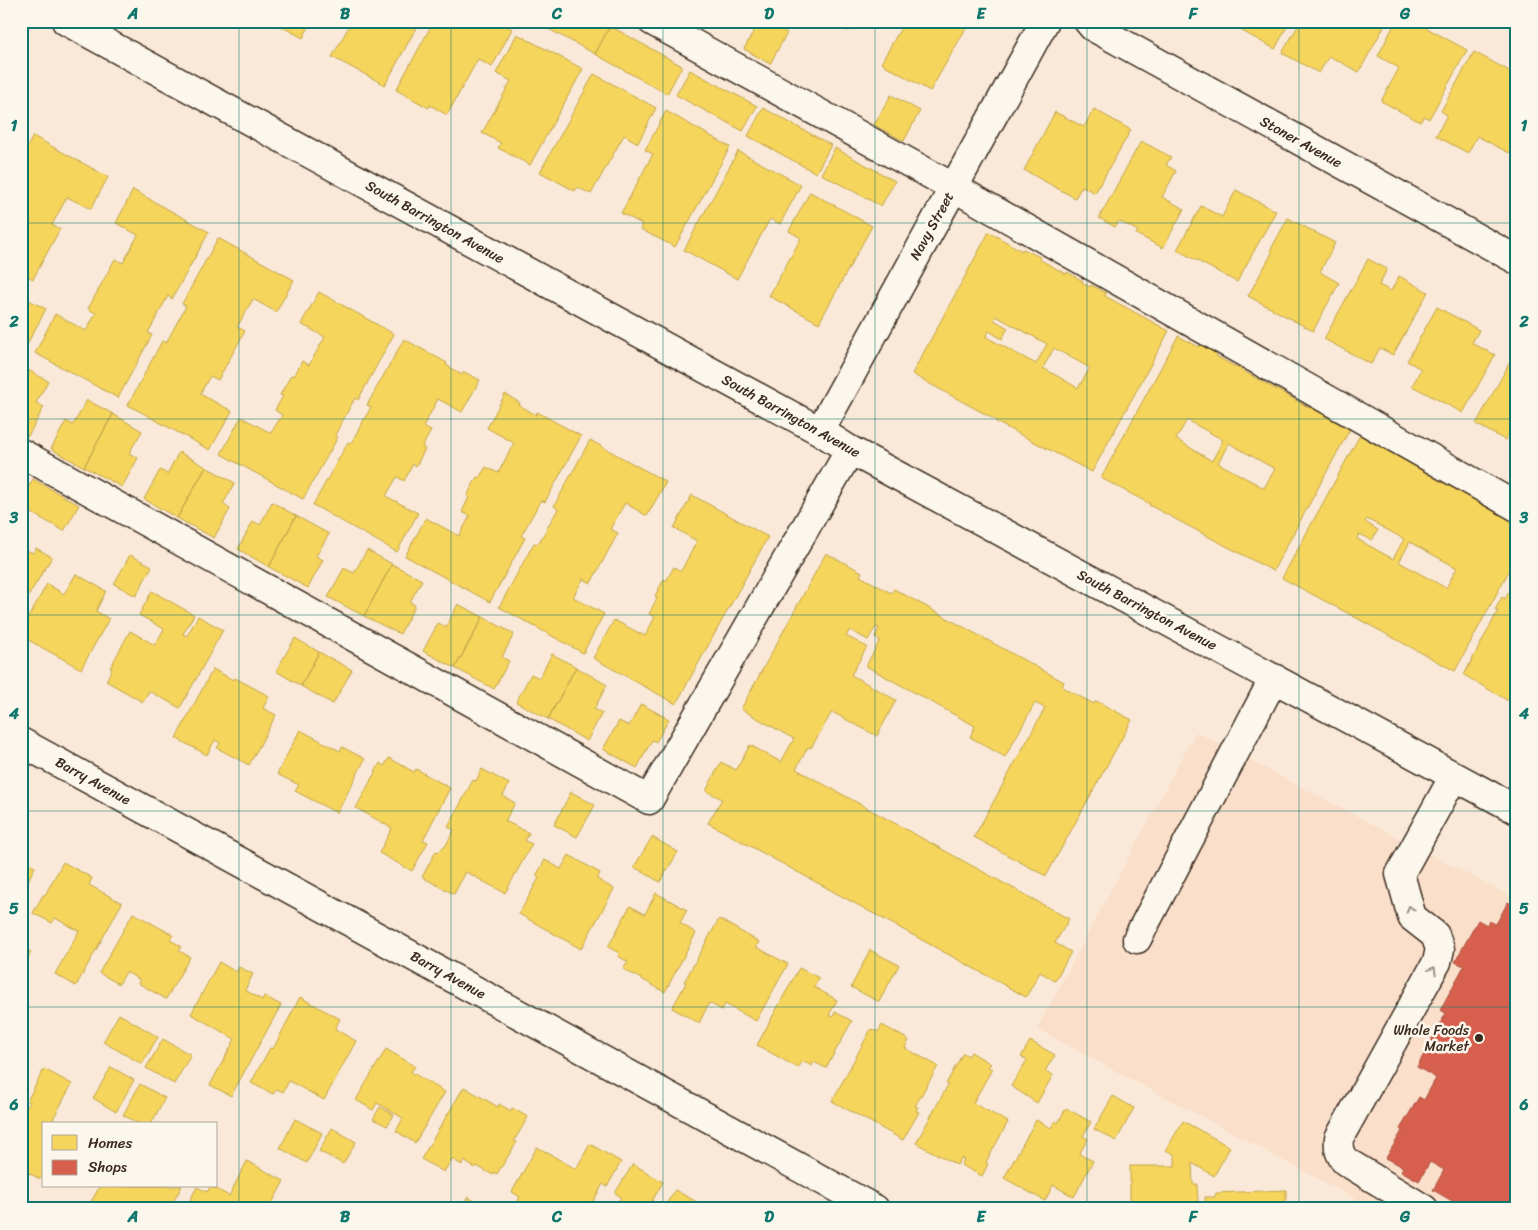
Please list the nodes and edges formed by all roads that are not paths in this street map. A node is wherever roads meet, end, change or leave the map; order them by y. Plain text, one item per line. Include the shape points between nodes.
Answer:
1 (66, 21) edge
2 (652, 21) edge
3 (1045, 21) edge
4 (1088, 21) edge
5 (953, 187) junction
6 (1517, 260) edge
7 (820, 431) junction
8 (850, 450) junction
9 (21, 453) edge
10 (1517, 507) edge
11 (1274, 678) junction
12 (21, 742) edge
13 (1454, 776) junction
14 (1517, 810) edge
15 (1137, 939) dead end
16 (875, 1209) edge
17 (1424, 1209) edge

1 - 7 street, South Barrington Avenue
2 - 5 street
3 - 5 street, Navy Street
4 - 6 street, Stoner Avenue via 1093,27
5 - 7 street, Navy Street
5 - 10 street
7 - 8 street, South Barrington Avenue
8 - 9 street via 649,800
8 - 11 street, South Barrington Avenue
11 - 13 street, South Barrington Avenue
11 - 15 street
12 - 16 street, Barry Avenue
13 - 14 street, South Barrington Avenue
17 -> 13 street via 1345,1162 1338,1144 1438,962 1440,949 1435,935 1412,917 1400,874

